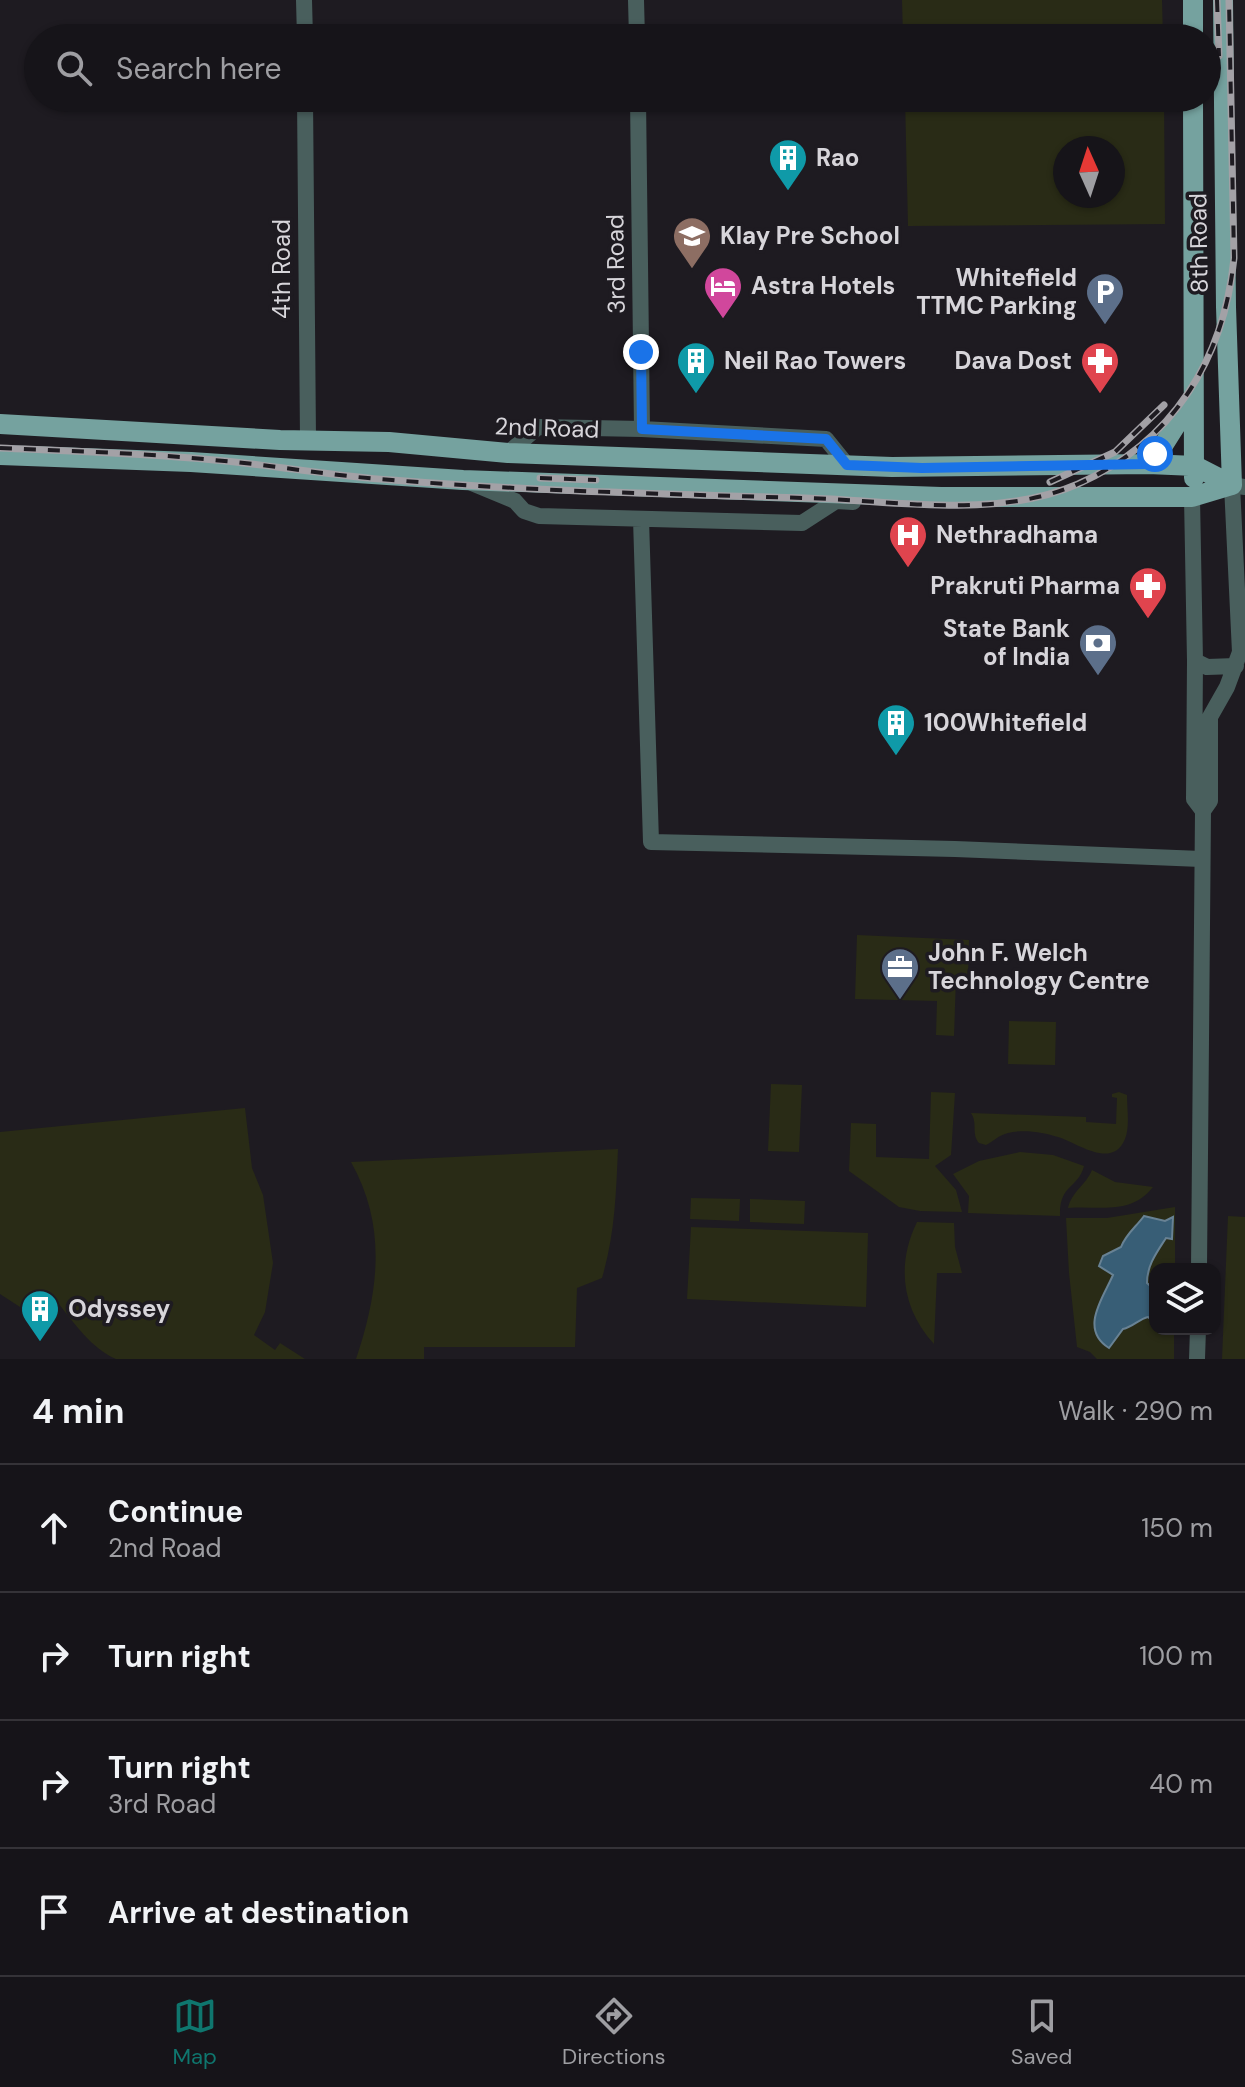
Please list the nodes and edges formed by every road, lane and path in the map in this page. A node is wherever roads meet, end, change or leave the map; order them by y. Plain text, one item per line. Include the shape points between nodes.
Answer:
1 (304, 0) edge
2 (636, 0) edge
3 (1193, 0) edge
4 (1223, 0) edge
5 (305, 24) edge
6 (637, 24) edge
7 (1193, 24) edge
8 (305, 112) edge
9 (638, 112) edge
10 (1193, 112) edge
11 (1194, 296) junction
12 (1226, 296) junction
13 (1193, 398) junction
14 (0, 424) edge
15 (642, 429) junction
16 (308, 439) junction
17 (508, 453) junction
18 (0, 455) edge
19 (1148, 464) junction
20 (847, 465) junction
21 (1195, 466) junction
22 (996, 467) junction
23 (463, 480) junction
24 (1238, 486) edge
25 (995, 496) junction
26 (941, 497) junction
27 (1192, 497) junction
28 (641, 519) junction
29 (1195, 661) junction
30 (1236, 666) junction
31 (1194, 697) junction
32 (1217, 701) junction
33 (1203, 811) junction
34 (1201, 859) junction
35 (1199, 1263) edge
36 (1198, 1335) edge
37 (1197, 1359) edge

1 - 5 street
2 - 6 street
3 - 7 main road
4 - 12 main road, 8th Road
8 - 16 street, 4th Road
9 - 15 street, 3rd Road
10 - 11 main road, 8th Road
11 - 12 main road
11 - 13 main road, 8th Road
12 - 24 main road, 8th Road
13 - 19 main road
13 - 21 main road, 8th Road
14 - 16 main road, 2nd Road
15 - 17 street via 538,427
15 - 20 street via 826,439
16 - 17 main road, 2nd Road
17 - 20 main road, 2nd Road
18 - 23 main road
19 - 21 main road, 2nd Road
19 - 22 main road, 2nd Road
20 - 22 main road, 2nd Road
21 - 24 main road, 2nd Road
21 - 27 main road, 8th Road
22 - 25 main road
23 - 26 main road
23 - 28 street via 539,516
24 - 27 main road
24 - 30 street
25 - 26 main road
25 - 27 main road
26 - 28 street via 921,506 836,501 802,523
27 - 29 street
28 - 34 street via 651,842
29 - 30 street via 1207,667
29 - 31 street
30 - 32 street
31 - 32 street
31 - 33 street via 1194,799
32 - 33 street via 1210,717 1210,801
33 - 34 street
34 - 35 street
36 - 37 street

